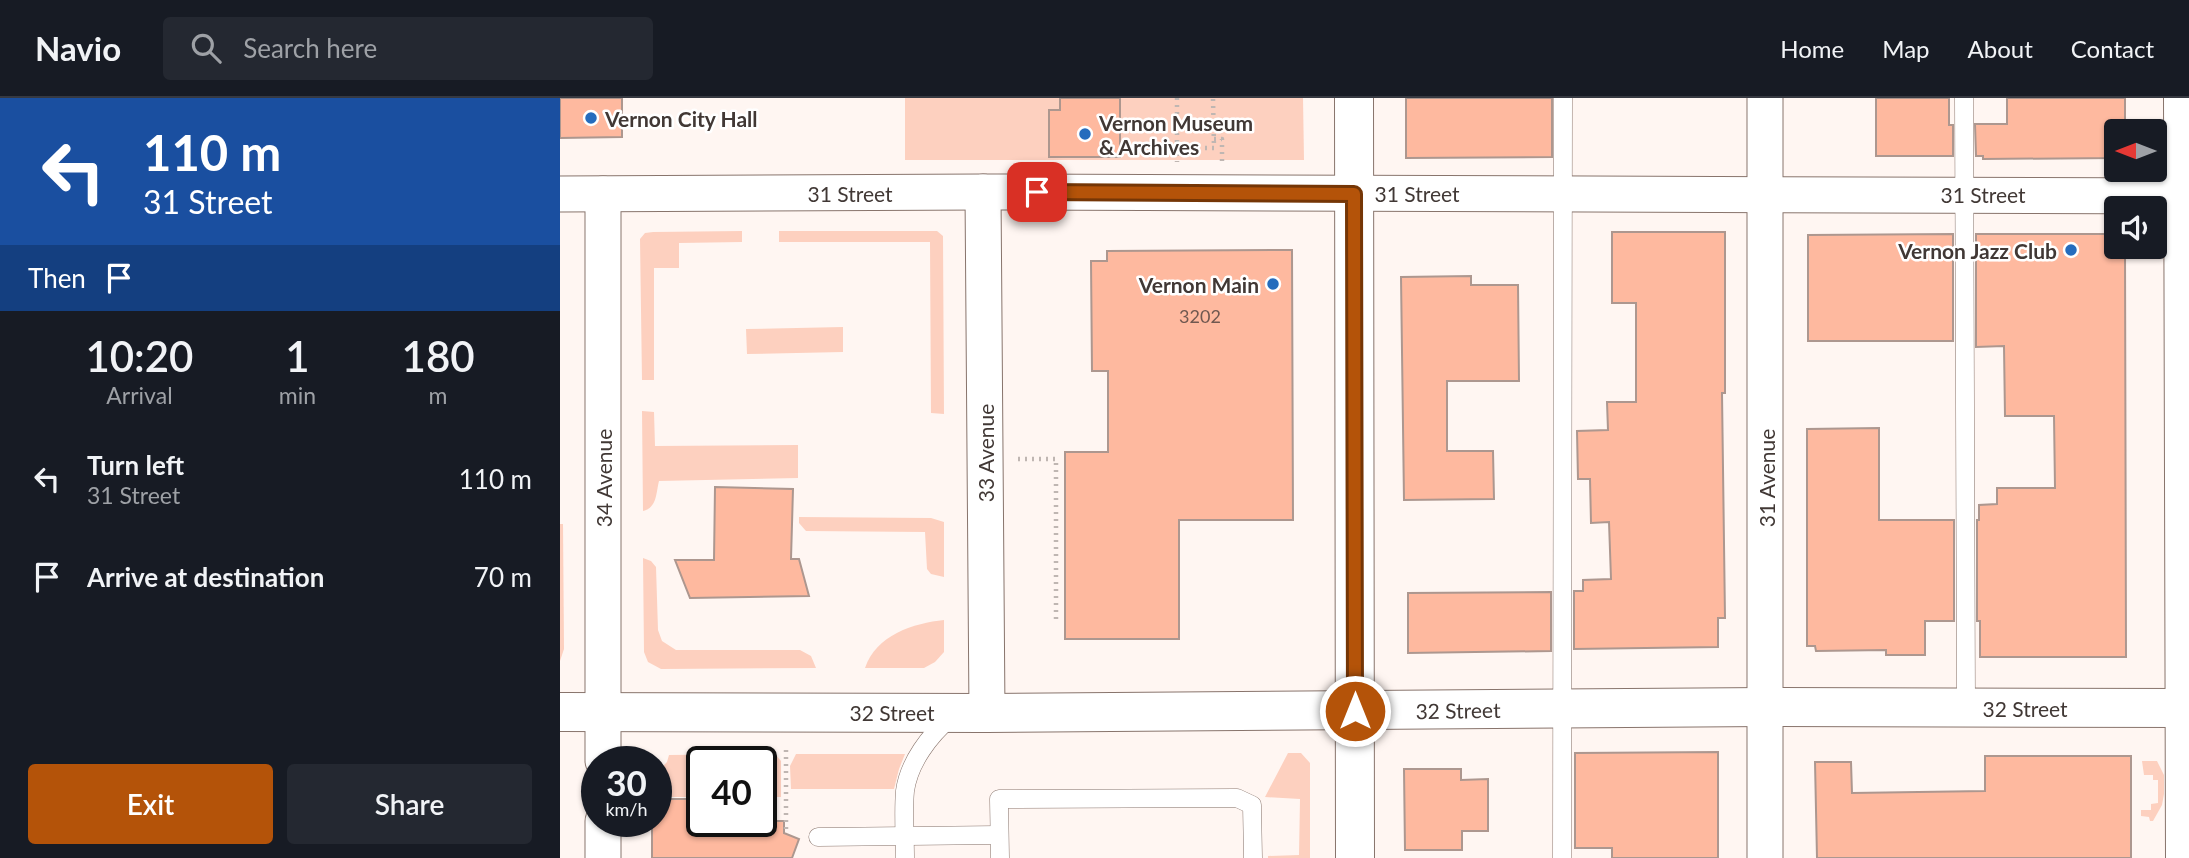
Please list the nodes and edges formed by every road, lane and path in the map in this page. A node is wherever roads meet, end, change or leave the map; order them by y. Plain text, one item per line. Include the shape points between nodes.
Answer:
1 (1177, 98) edge
2 (1213, 98) edge
3 (1354, 98) edge
4 (1563, 98) edge
5 (1765, 98) edge
6 (1964, 98) edge
7 (2183, 98) edge
8 (1214, 139) junction
9 (1177, 148) junction
10 (1177, 163) dead end
11 (1222, 163) dead end
12 (983, 192) junction
13 (1563, 193) junction
14 (560, 194) edge
15 (603, 194) junction
16 (1354, 194) junction
17 (1965, 194) junction
18 (1765, 195) junction
19 (2186, 196) edge
20 (1013, 459) dead end
21 (1056, 620) dead end
22 (1766, 707) junction
23 (1966, 708) junction
24 (2187, 708) edge
25 (1562, 709) junction
26 (1355, 711) junction
27 (560, 712) edge
28 (603, 712) junction
29 (972, 713) junction
30 (603, 746) edge
31 (786, 750) dead end
32 (786, 829) dead end
33 (905, 835) junction
34 (999, 835) junction
35 (818, 836) dead end
36 (603, 837) edge
37 (603, 858) edge
38 (905, 858) edge
39 (1000, 858) edge
40 (1252, 858) edge
41 (1355, 858) edge
42 (1562, 858) edge
43 (1765, 858) edge
44 (2185, 858) edge

1 - 9 path
2 - 8 path
3 - 16 main road
4 - 13 lane
5 - 18 street, 31 Avenue
6 - 17 lane
7 - 19 main road
8 - 9 path via 1214,148
8 - 11 path via 1222,139
9 - 10 path
12 - 15 street, 31 Street
12 - 16 street, 31 Street
12 - 29 street, 33 Avenue
13 - 16 street, 31 Street
13 - 18 street, 31 Street
13 - 25 lane
14 - 15 street, 31 Street
15 - 28 street, 34 Avenue
16 - 26 main road
17 - 18 street, 31 Street
17 - 19 street, 31 Street
17 - 23 lane
18 - 22 street, 31 Avenue
19 - 24 main road
20 - 21 path via 1056,459
22 - 23 main road, 32 Street
22 - 25 main road, 32 Street
22 - 43 street, 31 Avenue
23 - 24 main road, 32 Street
24 - 44 main road
25 - 26 main road, 32 Street
25 - 42 lane
26 - 29 main road, 32 Street
26 - 41 main road
27 - 28 main road, 32 Street
28 - 29 main road, 32 Street
28 - 30 street, 34 Avenue
29 - 33 lane via 935,731 912,767 905,791
31 - 32 path
33 - 34 lane
33 - 35 lane
33 - 38 lane
34 - 39 lane
34 - 40 lane via 999,799 1237,798 1252,805
36 - 37 street

